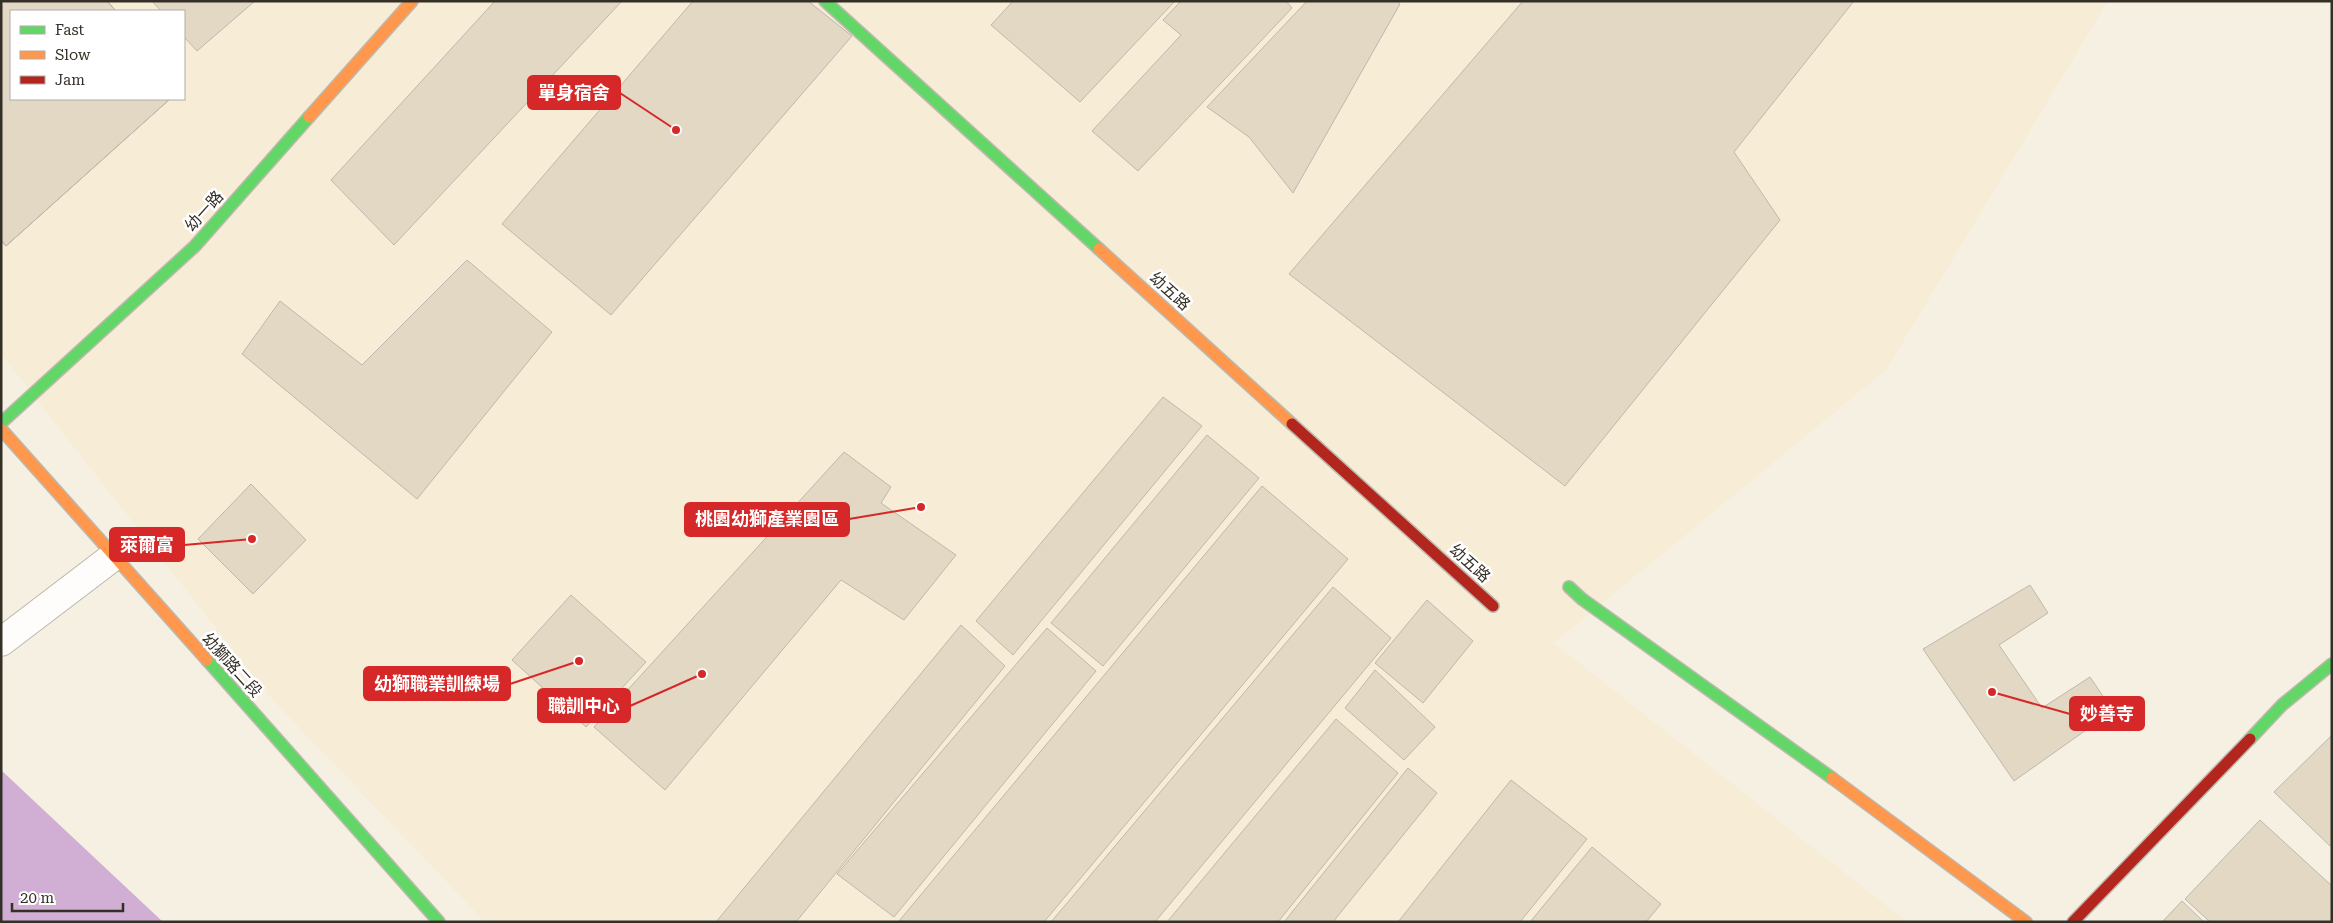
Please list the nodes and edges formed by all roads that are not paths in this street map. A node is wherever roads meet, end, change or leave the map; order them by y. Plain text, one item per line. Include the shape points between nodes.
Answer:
1 (412, 1) edge
2 (825, 1) edge
3 (1, 423) edge
4 (1, 429) edge
5 (114, 556) junction
6 (1569, 587) dead end
7 (1493, 606) dead end
8 (1, 642) edge
9 (2332, 664) edge
10 (439, 922) edge
11 (2026, 922) edge
12 (2073, 922) edge

1 - 3 street, 幼一路 via 195,246
2 - 7 street, 幼五路
4 - 5 street, 幼獅路二段
5 - 8 street
5 - 10 street, 幼獅路二段
6 - 11 street
9 - 12 street via 2282,705

